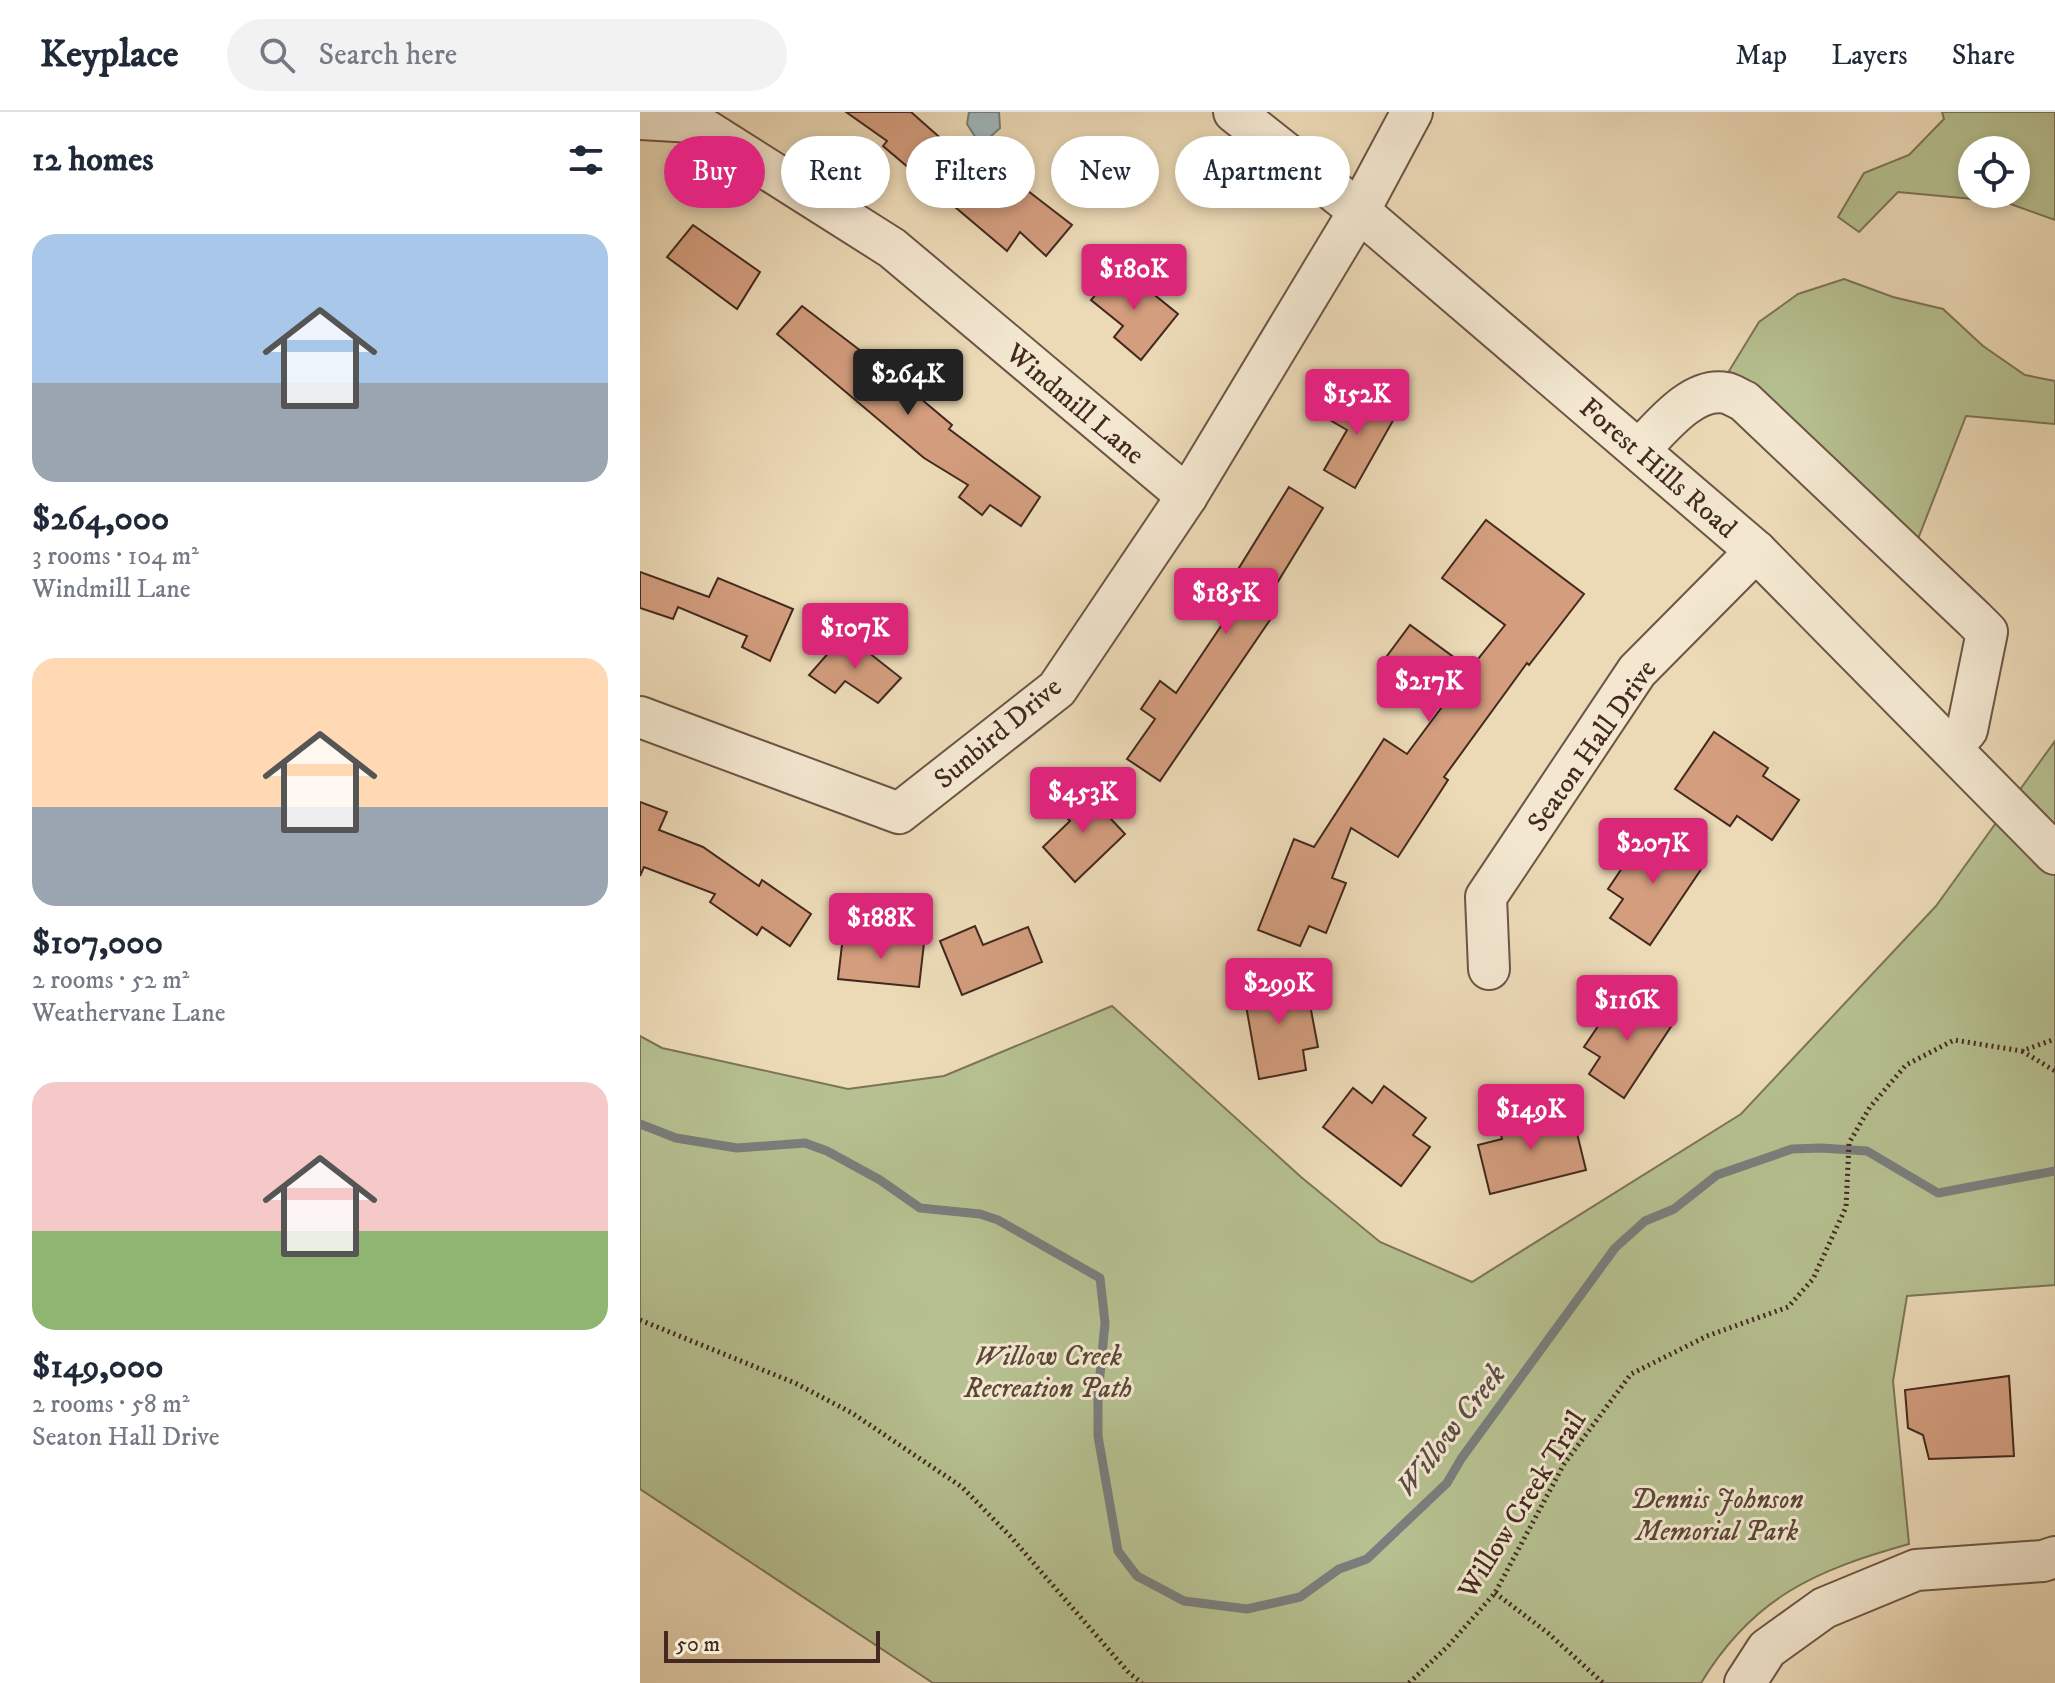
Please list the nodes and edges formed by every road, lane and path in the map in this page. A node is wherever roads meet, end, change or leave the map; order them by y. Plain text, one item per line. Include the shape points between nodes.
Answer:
1 (1234, 112) edge
2 (1412, 112) edge
3 (640, 119) edge
4 (1359, 211) junction
5 (1639, 450) junction
6 (1187, 496) junction
7 (1756, 551) junction
8 (640, 717) edge
9 (1952, 747) junction
10 (2055, 854) edge
11 (1489, 969) dead end
12 (2055, 1039) edge
13 (2022, 1051) junction
14 (2055, 1071) edge
15 (640, 1320) edge
16 (2055, 1557) edge
17 (1495, 1593) junction
18 (1142, 1683) edge
19 (1409, 1683) edge
20 (1603, 1683) edge
21 (1745, 1683) edge

1 - 4 street, Forest Hills Road
2 - 4 street, Sunbird Drive
3 - 6 street, Windmill Lane via 693,122 892,248
4 - 5 street, Forest Hills Road
4 - 6 street, Sunbird Drive
5 - 7 street, Forest Hills Road
5 - 9 street via 1699,397 1725,392 1744,401 1974,619 1987,632 1967,730
6 - 8 street, Sunbird Drive via 1057,689 899,813
7 - 9 street, Forest Hills Road
7 - 11 street, Seaton Hall Drive via 1637,671 1486,897
9 - 10 street, Forest Hills Road
12 - 13 path, Willow Creek Trail
13 - 14 path, Willow Creek Trail
13 - 17 path, Willow Creek Trail via 1954,1040 1906,1065 1870,1107 1849,1143 1846,1207 1813,1279 1788,1307 1707,1336 1631,1374 1564,1464
15 - 18 path via 818,1395 962,1487
16 - 21 street via 1916,1570 1824,1608 1767,1649
17 - 19 path, Willow Creek Trail
17 - 20 path

